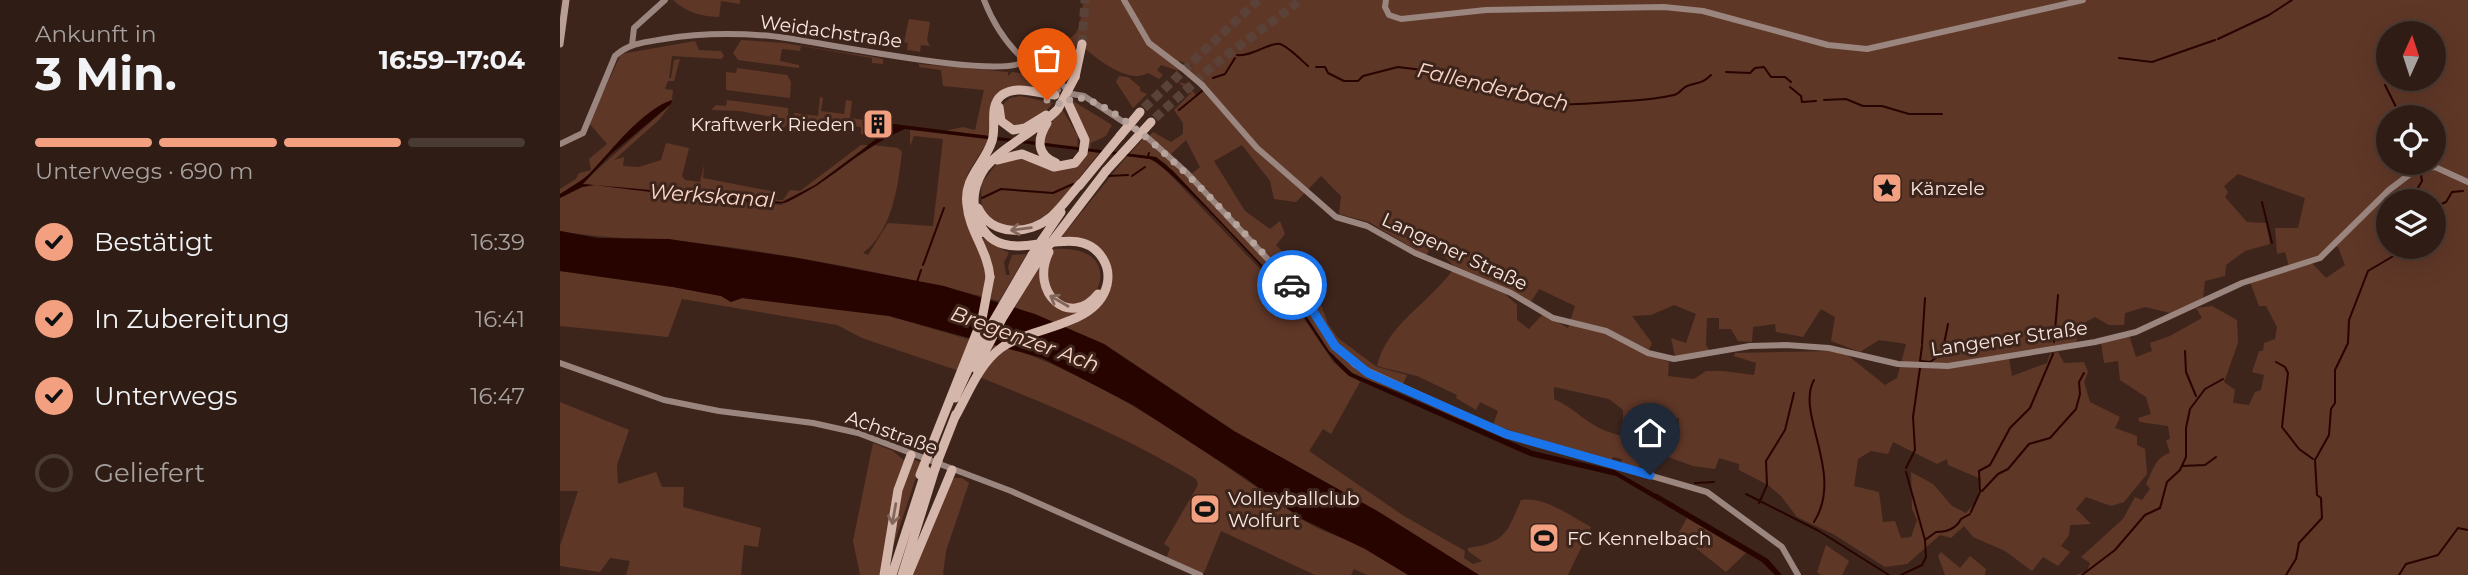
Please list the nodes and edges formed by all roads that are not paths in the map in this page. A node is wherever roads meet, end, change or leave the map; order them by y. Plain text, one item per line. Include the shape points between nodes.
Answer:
1 (566, 0) edge
2 (665, 0) edge
3 (984, 0) edge
4 (1124, 0) edge
5 (1386, 0) edge
6 (2083, 0) edge
7 (560, 44) edge
8 (1082, 44) tunnel mouth
9 (632, 45) junction
10 (1025, 61) junction
11 (1060, 101) junction
12 (1142, 110) tunnel mouth
13 (1153, 120) tunnel mouth
14 (560, 144) edge
15 (1082, 149) junction
16 (982, 166) junction
17 (2468, 182) edge
18 (1081, 183) junction
19 (975, 193) junction
20 (970, 219) junction
21 (1046, 252) junction
22 (1016, 288) junction
23 (560, 363) edge
24 (954, 419) junction
25 (911, 455) junction
26 (952, 470) junction
27 (925, 476) junction
28 (884, 575) edge
29 (892, 575) edge
30 (902, 575) edge
31 (908, 575) edge
32 (1200, 575) edge
33 (1798, 575) edge

1 - 7 main road
2 - 9 main road via 633,30
3 - 10 main road via 1001,35
4 - 17 main road, Langener Straße, bridge via 1149,43 1202,85 1257,148 1328,211 1512,294 1563,322 1606,331 1648,353 1674,359 1786,345 1829,348 1904,365 1948,366 2136,332 2242,284 2320,258 2418,168 2435,167
5 - 6 main road via 1389,15 1401,19 1486,10 1685,9 1859,49
8 - 11 highway, bridge via 1074,76
9 - 10 main road, Weidachstraße via 751,35 963,64 1009,68
9 - 14 main road via 615,56 583,133
10 - 11 main road via 1041,73
11 - 11 highway via 1025,128 1013,130 1002,124 998,112 1002,102 1013,95
11 - 15 highway via 1079,134
11 - 15 highway via 1042,133 1042,153 1060,163
11 - 16 highway via 1027,134
11 - 16 highway via 1019,90 1005,93 996,103
11 - 33 main road via 1087,99 1163,150 1306,300 1335,346 1355,365 1506,434 1707,492 1782,547
12 - 18 highway, bridge
13 - 21 highway, bridge via 1106,171
15 - 16 highway via 1075,163 1062,168 1018,154
16 - 19 highway
16 - 20 highway via 966,194
18 -> 19 highway via 1048,219 1019,230 1004,230 988,222 979,211
18 - 22 highway, bridge via 1032,255
19 - 24 highway via 979,222 1000,242 1023,247 1075,241 1088,244 1107,266 1107,286 1097,303 1079,316 1028,333 1001,348 983,367
20 -> 21 highway via 990,242 1006,250 1072,246 1092,253 1103,275 1092,300 1073,307 1050,296 1042,275
20 - 27 highway, bridge via 990,277 983,314
21 - 22 highway
22 - 24 highway
22 - 27 highway, bridge via 958,391
23 - 25 main road, Achstraße via 663,399 845,430
24 - 27 highway, bridge
25 - 26 main road, Achstraße
25 -> 28 highway via 898,490
26 - 31 highway
26 - 32 main road, Achstraße via 1011,491
27 - 29 highway
27 - 30 highway

